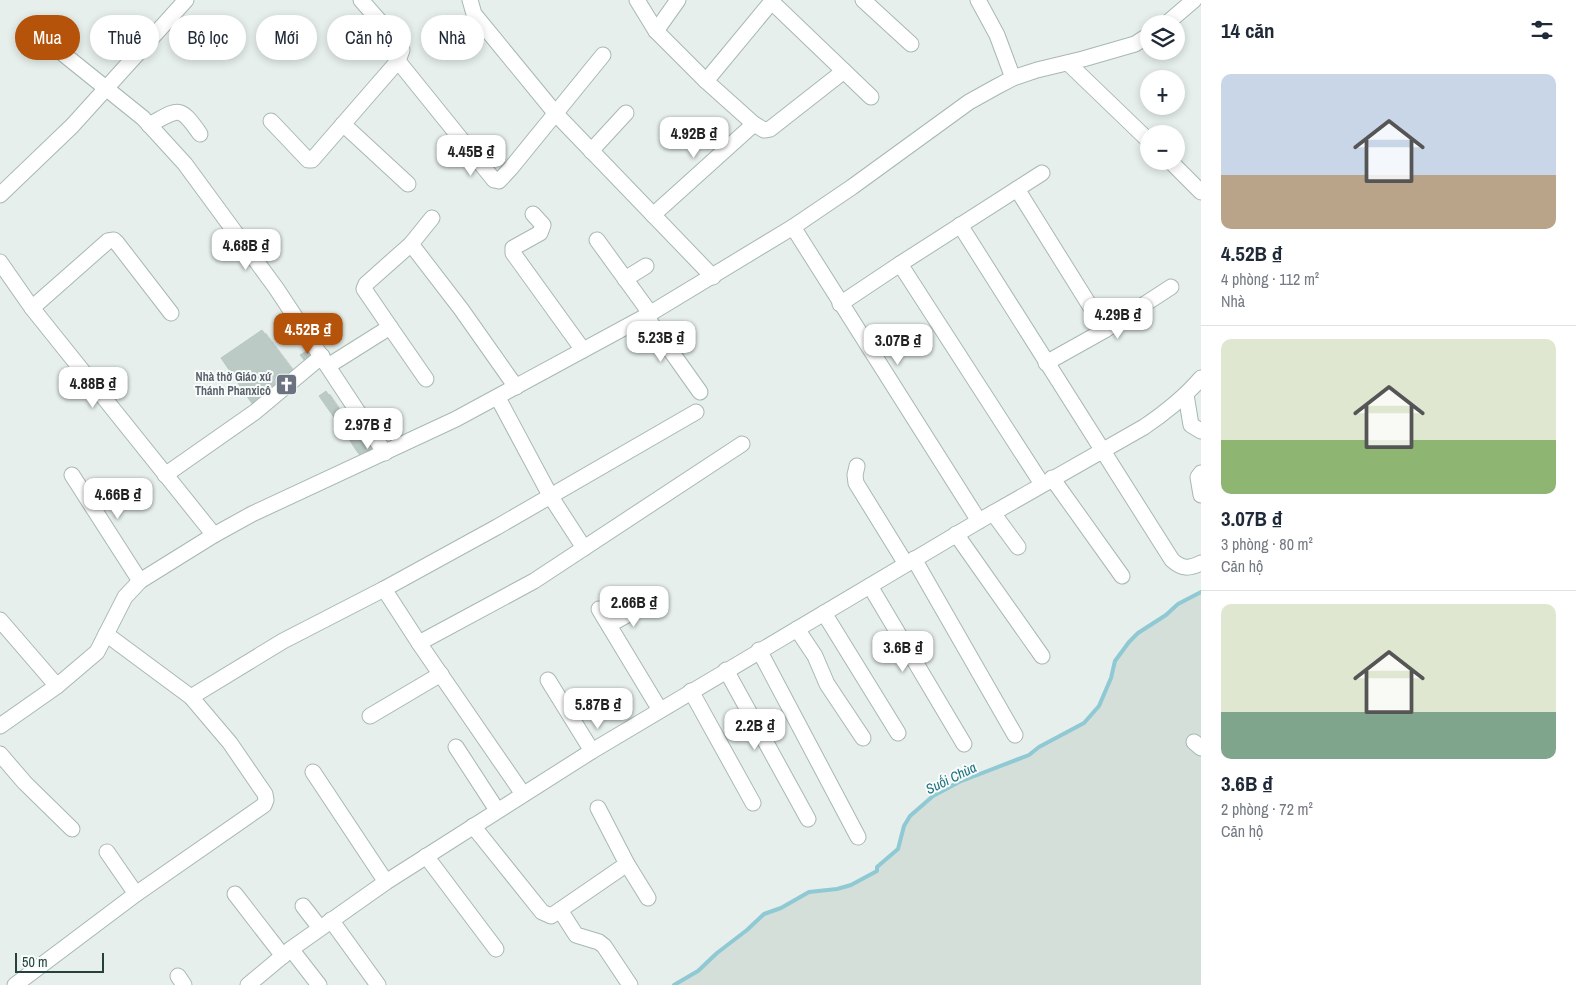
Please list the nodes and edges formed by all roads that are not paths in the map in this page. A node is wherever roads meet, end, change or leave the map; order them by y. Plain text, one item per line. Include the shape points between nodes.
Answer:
1 (361, 0) edge
2 (470, 0) edge
3 (637, 0) edge
4 (678, 0) edge
5 (863, 0) edge
6 (978, 0) edge
7 (1194, 0) edge
8 (773, 1) edge
9 (179, 3) edge
10 (1176, 15) edge
11 (656, 31) junction
12 (1140, 41) edge
13 (911, 44) dead end
14 (603, 55) dead end
15 (71, 60) edge
16 (398, 61) junction
17 (1068, 63) junction
18 (844, 71) junction
19 (1013, 78) junction
20 (706, 81) junction
21 (106, 88) junction
22 (871, 97) dead end
23 (626, 113) dead end
24 (556, 114) junction
25 (271, 121) dead end
26 (343, 124) junction
27 (754, 124) junction
28 (150, 125) junction
29 (1140, 132) edge
30 (200, 134) dead end
31 (591, 150) junction
32 (1179, 170) edge
33 (1042, 173) dead end
34 (408, 184) dead end
35 (1016, 189) junction
36 (1201, 192) edge
37 (0, 195) edge
38 (533, 214) dead end
39 (654, 215) junction
40 (432, 218) dead end
41 (960, 225) junction
42 (793, 227) junction
43 (597, 240) dead end
44 (411, 244) junction
45 (0, 262) edge
46 (900, 264) junction
47 (646, 266) dead end
48 (713, 276) junction
49 (625, 279) junction
50 (1171, 288) dead end
51 (840, 304) junction
52 (32, 308) junction
53 (171, 313) dead end
54 (648, 315) junction
55 (390, 327) junction
56 (1105, 330) junction
57 (583, 350) junction
58 (325, 361) junction
59 (1046, 362) junction
60 (1201, 378) edge
61 (426, 379) dead end
62 (516, 387) junction
63 (700, 392) dead end
64 (1186, 395) junction
65 (498, 398) junction
66 (696, 412) dead end
67 (1201, 431) edge
68 (742, 444) dead end
69 (1101, 451) junction
70 (385, 453) junction
71 (857, 466) dead end
72 (1201, 473) edge
73 (165, 475) junction
74 (72, 476) dead end
75 (1047, 481) junction
76 (1201, 495) edge
77 (551, 497) junction
78 (993, 513) junction
79 (979, 521) junction
80 (956, 534) junction
81 (214, 535) junction
82 (1018, 547) dead end
83 (584, 548) junction
84 (910, 561) junction
85 (1201, 563) edge
86 (1122, 576) dead end
87 (140, 581) junction
88 (870, 586) junction
89 (384, 589) junction
90 (645, 606) dead end
91 (599, 609) dead end
92 (824, 613) junction
93 (0, 620) edge
94 (609, 625) junction
95 (797, 629) junction
96 (106, 634) junction
97 (419, 643) junction
98 (759, 650) junction
99 (1042, 656) dead end
100 (726, 670) junction
101 (441, 674) junction
102 (548, 680) dead end
103 (57, 686) junction
104 (691, 691) junction
105 (191, 697) junction
106 (660, 710) junction
107 (370, 716) dead end
108 (0, 726) edge
109 (898, 734) dead end
110 (1015, 735) dead end
111 (863, 738) dead end
112 (964, 744) dead end
113 (456, 747) dead end
114 (592, 751) junction
115 (0, 754) edge
116 (313, 772) dead end
117 (523, 794) junction
118 (753, 803) dead end
119 (598, 808) dead end
120 (498, 810) junction
121 (808, 819) dead end
122 (473, 826) junction
123 (72, 829) dead end
124 (858, 837) dead end
125 (107, 852) dead end
126 (426, 856) junction
127 (627, 864) junction
128 (386, 882) junction
129 (136, 894) junction
130 (235, 894) dead end
131 (648, 898) dead end
132 (303, 906) dead end
133 (560, 910) junction
134 (326, 924) junction
135 (496, 949) dead end
136 (287, 953) junction
137 (15, 985) edge
138 (248, 985) edge
139 (319, 985) edge
140 (378, 985) edge
141 (630, 985) edge

1 - 16 street via 399,43 402,50
2 - 24 street via 474,14
3 - 11 street
4 - 11 street
5 - 13 street
6 - 19 street via 997,35
7 - 10 street
8 - 18 street
8 - 20 street
9 - 21 street
11 - 20 street
12 - 17 street
14 - 24 street
15 - 21 street
16 - 24 street via 494,180 499,181
16 - 26 street
17 - 19 street
17 - 29 street
18 - 22 street
18 - 27 street via 770,129 764,130
19 - 42 street via 969,102
20 - 27 street
21 - 28 street
21 - 37 street via 72,126
23 - 31 street
24 - 31 street
25 - 26 street via 308,160 318,154
26 - 34 street
27 - 39 street
28 - 30 street via 178,111 186,114
28 - 58 street via 185,164 237,234
31 - 39 street
32 - 36 street
33 - 35 street
35 - 41 street
35 - 56 street
38 - 57 street via 543,225 540,233 513,248 512,252
39 - 48 street
40 - 44 street
41 - 46 street
41 - 59 street
42 - 48 street
42 - 51 street
43 - 49 street
44 - 55 street via 364,289
44 - 62 street
45 - 52 street
46 - 51 street
46 - 75 street
47 - 49 street
48 - 54 street
49 - 54 street
50 - 56 street
51 - 79 street
52 - 53 street via 108,241 114,240
52 - 73 street
54 - 57 street
54 - 63 street
55 - 58 street
55 - 61 street
56 - 59 street
57 - 62 street
58 - 70 street
58 - 73 street
59 - 69 street
60 - 64 street
62 - 65 street
64 - 67 street via 1192,426
64 - 69 street via 1144,427
65 - 70 street
65 - 77 street
66 - 77 street
68 - 83 street
69 - 75 street
69 - 85 street via 1172,560 1180,567 1191,568
70 - 81 street via 252,514
71 - 84 street via 856,483
72 - 76 street via 1198,478
73 - 81 street
74 - 87 street
75 - 78 street
75 - 86 street
77 - 83 street
77 - 89 street
78 - 79 street
78 - 82 street
79 - 80 street
80 - 84 street
80 - 99 street
81 - 87 street
83 - 97 street via 534,581
84 - 88 street
84 - 110 street
87 - 96 street via 125,597
88 - 92 street
88 - 112 street
89 - 97 street
89 - 105 street via 283,641
90 - 94 street
91 - 94 street
92 - 95 street
92 - 109 street
93 - 103 street
94 - 106 street
95 - 98 street
95 - 111 street via 815,656 826,684
96 - 103 street via 97,652
96 - 105 street
97 - 101 street
98 - 100 street
98 - 124 street
100 - 104 street
100 - 121 street
101 - 107 street
101 - 117 street
102 - 114 street
103 - 108 street
104 - 106 street
104 - 118 street
105 - 129 street via 230,743 266,800 264,805
106 - 114 street
113 - 120 street
114 - 117 street
115 - 123 street
116 - 128 street
117 - 120 street
119 - 127 street
120 - 122 street
122 - 126 street
122 - 133 street via 542,912 551,916
125 - 129 street
126 - 128 street
126 - 135 street
127 - 131 street
127 - 133 street
128 - 134 street
129 - 137 street
130 - 136 street
132 - 134 street
133 - 141 street via 576,934 604,946
134 - 136 street
134 - 140 street
136 - 138 street
136 - 139 street

